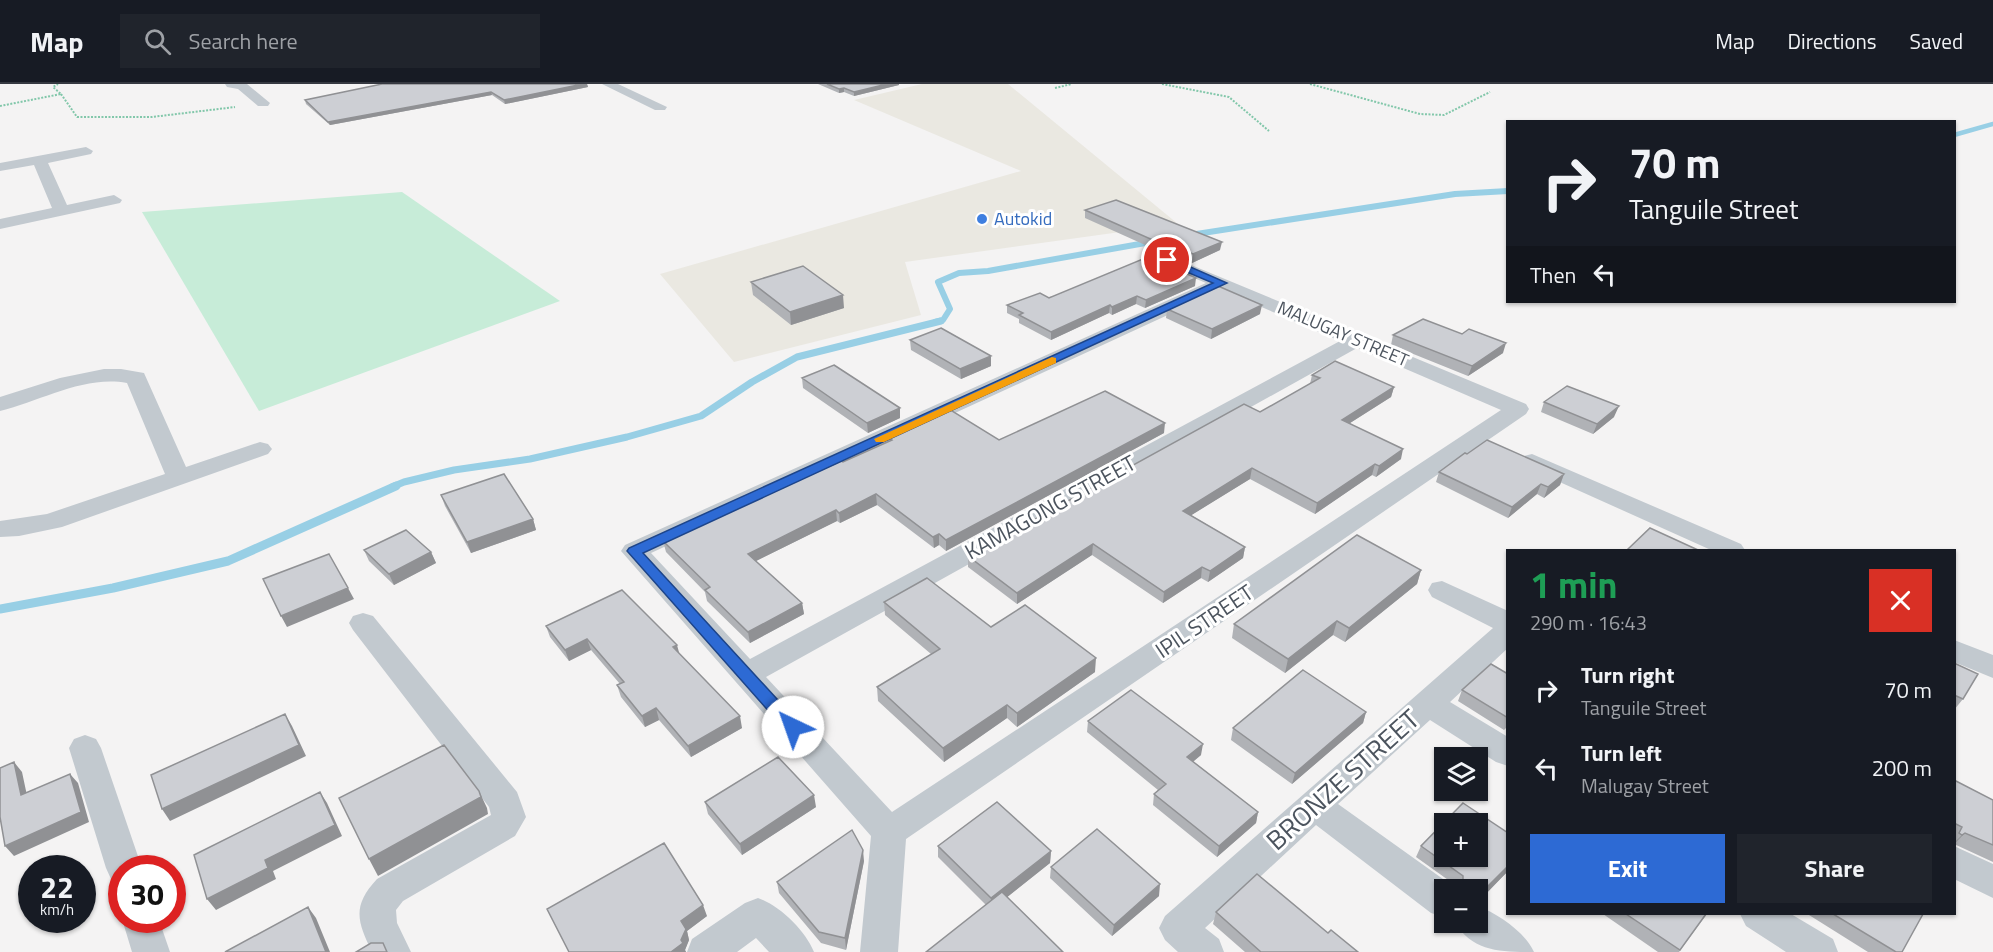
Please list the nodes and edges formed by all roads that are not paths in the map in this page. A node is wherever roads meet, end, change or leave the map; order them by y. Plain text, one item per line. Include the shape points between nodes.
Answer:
1 (231, 84) edge
2 (608, 84) edge
3 (263, 103) road end
4 (660, 107) dead end
5 (86, 151) dead end
6 (39, 160) junction
7 (0, 167) edge
8 (114, 200) dead end
9 (61, 212) junction
10 (0, 224) edge
11 (1167, 260) edge
12 (1222, 283) junction
13 (1356, 340) junction
14 (0, 404) edge
15 (1518, 409) joint
16 (1496, 445) junction
17 (260, 449) dead end
18 (178, 477) junction
19 (0, 529) edge
20 (1730, 549) edge
21 (1442, 590) dead end
22 (1506, 622) edge
23 (363, 623) dead end
24 (1506, 633) edge
25 (1956, 651) edge
26 (1993, 667) edge
27 (745, 675) junction
28 (1430, 704) junction
29 (85, 748) dead end
30 (1506, 752) edge
31 (1315, 806) junction
32 (889, 832) junction
33 (120, 855) edge
34 (1956, 862) edge
35 (1993, 882) edge
36 (1434, 894) edge
37 (1761, 915) edge
38 (1488, 932) edge
39 (144, 933) edge
40 (1191, 940) edge
41 (151, 952) edge
42 (392, 952) edge
43 (706, 952) edge
44 (795, 952) edge
45 (878, 952) edge
46 (1515, 952) edge
47 (1819, 952) edge

1 - 3 street via 242,86
2 - 4 street
5 - 6 street
6 - 7 street
6 - 9 street
8 - 9 street
9 - 10 street
11 - 12 street, MALUGAY STREET
12 - 13 street, MALUGAY STREET
12 - 27 street via 634,551
13 - 15 street, MALUGAY STREET
13 - 27 street, KAMAGONG STREET
14 - 18 street via 100,375 136,378
15 - 16 street, IPIL STREET
16 - 20 street
16 - 32 street, IPIL STREET
17 - 18 street
18 - 19 street via 53,521
21 - 22 street
23 - 42 street via 505,802 509,817 503,826 390,890 379,901 375,917
24 - 28 street, BRONZE STREET
25 - 26 street
27 - 32 street
28 - 30 street
28 - 31 street, BRONZE STREET
29 - 33 street
31 - 36 street
31 - 40 street, BRONZE STREET
32 - 45 street
34 - 35 street
37 - 47 street
38 - 46 street
39 - 41 street
43 - 44 street via 758,915

